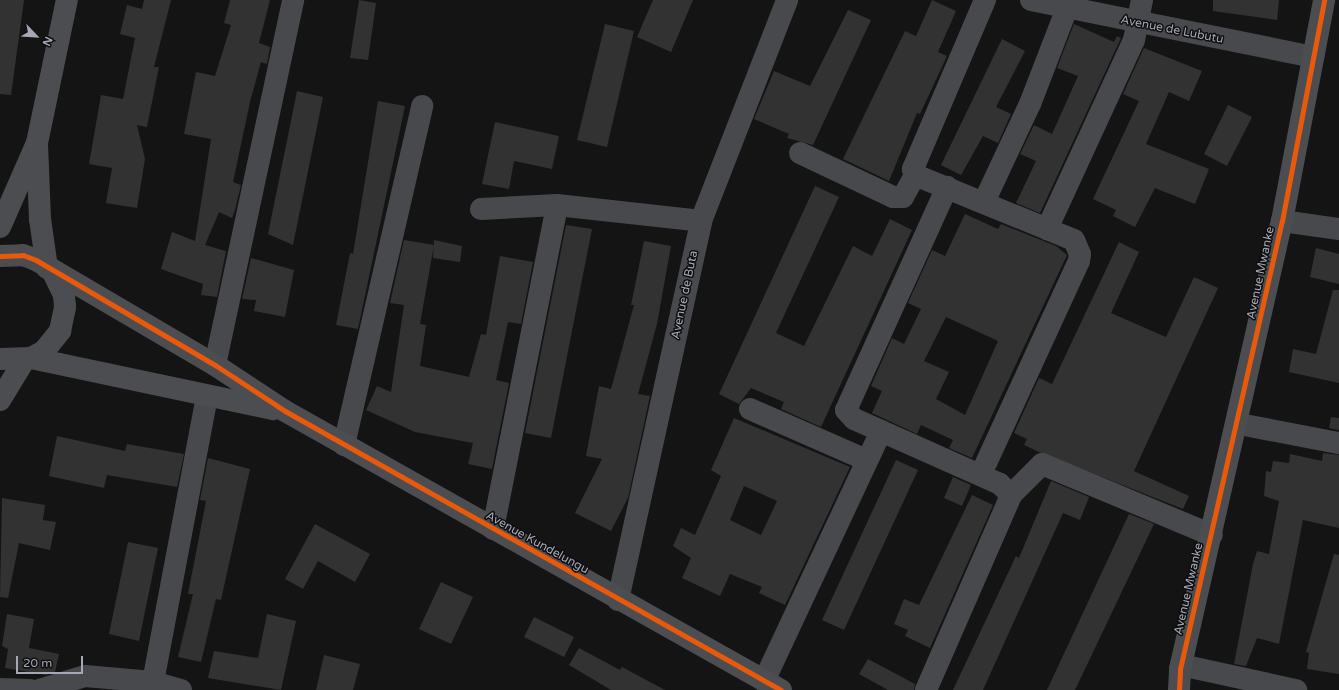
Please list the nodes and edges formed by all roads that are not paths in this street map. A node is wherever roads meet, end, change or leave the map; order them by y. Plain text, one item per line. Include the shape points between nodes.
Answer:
1 (67, 0) edge
2 (293, 0) edge
3 (787, 0) edge
4 (985, 0) edge
5 (1031, 0) edge
6 (1142, 0) edge
7 (1324, 0) edge
8 (1067, 8) junction
9 (1137, 24) junction
10 (1313, 58) junction
11 (422, 106) dead end
12 (37, 144) junction
13 (800, 153) dead end
14 (915, 175) junction
15 (947, 187) junction
16 (984, 202) junction
17 (557, 205) junction
18 (481, 208) dead end
19 (701, 221) junction
20 (1282, 221) junction
21 (0, 226) edge
22 (1047, 229) junction
23 (1339, 229) edge
24 (0, 256) edge
25 (50, 270) junction
26 (28, 358) junction
27 (0, 359) edge
28 (215, 365) junction
29 (207, 397) junction
30 (0, 400) edge
31 (750, 410) dead end
32 (285, 411) junction
33 (1239, 424) junction
34 (881, 431) junction
35 (1339, 443) edge
36 (344, 445) junction
37 (866, 460) junction
38 (981, 474) junction
39 (1011, 495) junction
40 (493, 529) junction
41 (1212, 535) junction
42 (618, 600) junction
43 (1180, 675) edge
44 (153, 682) junction
45 (773, 686) edge
46 (0, 689) edge
47 (30, 690) edge
48 (39, 690) edge
49 (181, 690) edge
50 (926, 690) edge
51 (1165, 690) edge
52 (1296, 690) edge

1 - 12 street
2 - 28 street
3 - 19 street, Avenue de Buta
4 - 14 street via 914,164
5 - 8 street, Avenue de Lubutu
6 - 9 street
7 - 10 street, Avenue Mwanke
8 - 9 street, Avenue de Lubutu
8 - 16 street via 1030,104
9 - 10 street, Avenue de Lubutu
9 - 22 street via 1116,81
10 - 20 street, Avenue Mwanke
11 - 36 street
12 - 21 street
12 - 25 street via 40,218
13 - 14 street via 893,197 903,197
14 - 15 street
15 - 16 street
15 - 34 street via 846,410 848,416
16 - 22 street
17 - 18 street
17 - 19 street
17 - 40 street
19 - 42 street, Avenue de Buta
20 - 23 street
20 - 33 street, Avenue Mwanke
22 - 38 street via 1074,240 1080,254 1079,261
24 - 25 street, Avenue Kundelungu via 23,255
25 - 26 street via 64,295 64,320 53,342
25 - 28 street, Avenue Kundelungu
26 - 27 street
26 - 29 street
26 - 30 street
28 - 32 street, Avenue Kundelungu
29 - 32 street
29 - 44 street
31 - 37 street
32 - 36 street, Avenue Kundelungu
33 - 35 street
33 - 41 street, Avenue Mwanke
34 - 37 street
34 - 38 street
36 - 40 street, Avenue Kundelungu
37 - 45 street
38 - 39 street via 1008,488
39 - 41 street via 1042,464
39 - 50 street
40 - 42 street, Avenue Kundelungu
41 - 43 street, Avenue Mwanke
42 - 45 street, Avenue Kundelungu
43 - 51 street
43 - 52 street
44 - 48 street via 85,676
44 - 49 street
46 - 47 street

